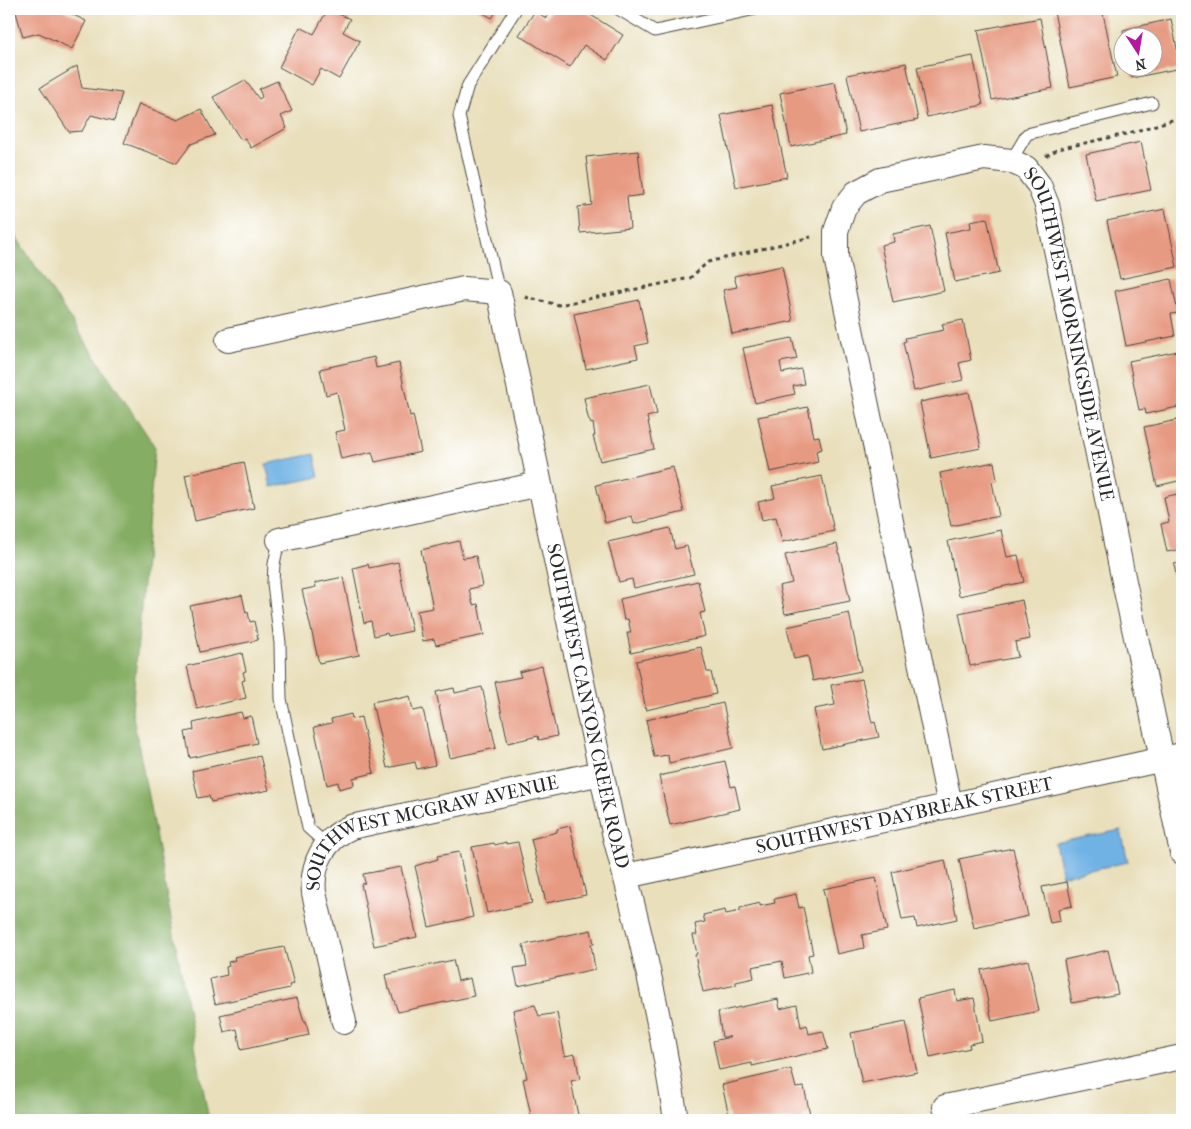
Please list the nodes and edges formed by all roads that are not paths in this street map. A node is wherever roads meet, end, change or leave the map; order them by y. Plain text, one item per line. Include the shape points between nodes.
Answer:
1 (516, 9) edge
2 (618, 9) edge
3 (756, 9) edge
4 (1152, 103) dead end
5 (1019, 164) junction
6 (500, 292) junction
7 (228, 340) dead end
8 (539, 484) junction
9 (278, 540) joint
10 (1172, 757) edge
11 (601, 773) junction
12 (950, 805) junction
13 (327, 845) junction
14 (1182, 852) edge
15 (626, 876) junction
16 (344, 1022) dead end
17 (1182, 1057) edge
18 (945, 1107) dead end
19 (676, 1120) edge

1 - 6 lane via 468,85 459,116
2 - 3 lane via 655,31
4 - 5 lane via 1027,134
5 - 10 street, SOUTHWEST MORNINGSIDE AVENUE via 1039,184 1047,205
5 - 12 street, SOUTHWEST MORNINGSIDE AVENUE via 984,158 880,180 856,193 844,208 836,231 836,257
6 - 7 street via 464,288
6 - 8 street, SOUTHWEST CANYON CREEK ROAD
8 - 9 street
8 - 11 street, SOUTHWEST CANYON CREEK ROAD
9 - 13 lane via 273,583 280,643 281,699 308,828
10 - 12 street, SOUTHWEST DAYBREAK STREET
10 - 14 street, SOUTHWEST MORNINGSIDE AVENUE
11 - 13 street, SOUTHWEST MCGRAW AVENUE via 351,827 338,832
11 - 15 street, SOUTHWEST CANYON CREEK ROAD
12 - 15 street, SOUTHWEST DAYBREAK STREET
13 - 16 street, SOUTHWEST MCGRAW AVENUE via 314,871 314,893
15 - 19 street, SOUTHWEST CANYON CREEK ROAD
17 - 18 street

